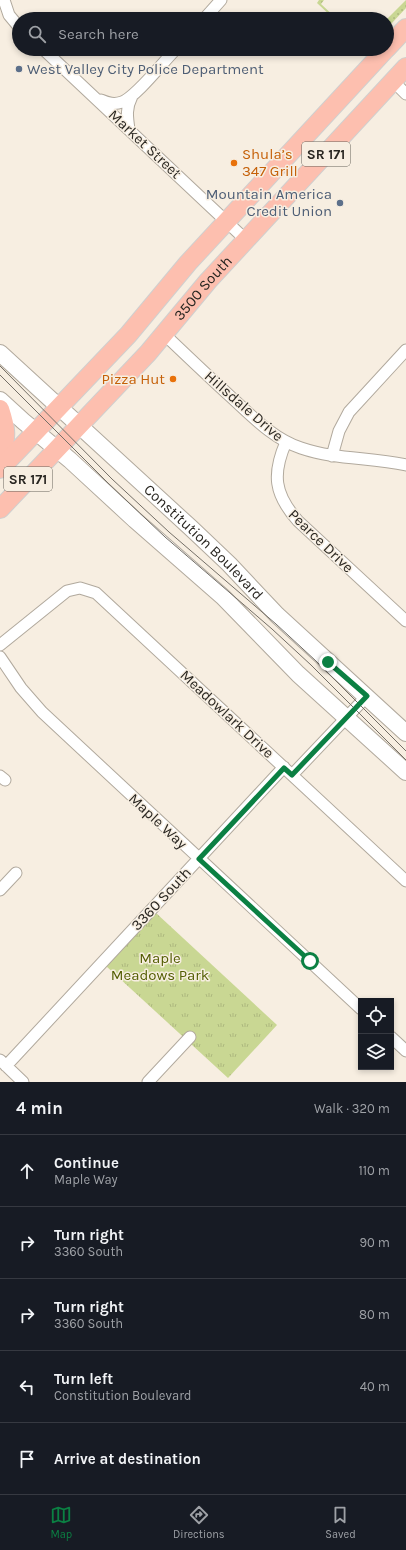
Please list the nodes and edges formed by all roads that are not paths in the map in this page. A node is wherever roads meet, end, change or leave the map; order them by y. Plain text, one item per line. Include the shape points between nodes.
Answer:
1 (221, 0) edge
2 (4, 6) edge
3 (210, 12) edge
4 (12, 18) edge
5 (406, 28) edge
6 (394, 41) edge
7 (51, 56) edge
8 (169, 56) edge
9 (380, 56) edge
10 (406, 67) edge
11 (393, 82) junction
12 (406, 94) edge
13 (132, 96) junction
14 (96, 98) junction
15 (129, 129) junction
16 (226, 222) junction
17 (246, 240) junction
18 (164, 334) junction
19 (406, 350) edge
20 (0, 353) edge
21 (0, 400) edge
22 (59, 407) junction
23 (0, 409) edge
24 (80, 425) junction
25 (36, 432) junction
26 (286, 442) junction
27 (56, 449) junction
28 (0, 456) edge
29 (332, 456) junction
30 (406, 465) edge
31 (0, 469) edge
32 (0, 509) edge
33 (406, 621) edge
34 (0, 645) edge
35 (0, 657) edge
36 (367, 696) junction
37 (346, 718) junction
38 (406, 732) edge
39 (288, 771) junction
40 (406, 772) edge
41 (199, 859) junction
42 (16, 873) dead end
43 (406, 881) edge
44 (0, 890) edge
45 (358, 1006) edge
46 (190, 1037) dead end
47 (394, 1040) edge
48 (406, 1051) edge
49 (3, 1063) edge
50 (23, 1082) edge
51 (148, 1082) edge

1 - 3 street
2 - 4 street
5 - 6 main road, 3500 South / SR 171
7 - 14 street, Market Street
8 - 13 street
9 - 16 main road, 3500 South / SR 171
10 - 11 main road, 3500 South / SR 171
11 - 12 street
11 - 17 main road, 3500 South / SR 171
13 - 14 street via 114,104
13 - 15 street via 127,106
14 - 15 street, Market Street
15 - 16 street, Market Street
16 - 17 street, Market Street
16 - 22 main road, 3500 South / SR 171 via 128,335
17 - 18 main road, 3500 South / SR 171 via 208,280
18 - 24 main road, 3500 South / SR 171
18 - 26 street, Hillsdale Drive via 252,417
19 - 29 street via 349,412 339,431
20 - 22 main road, Constitution Boulevard
21 - 25 main road, Constitution Boulevard
22 - 24 main road, Constitution Boulevard
22 - 25 main road, 3500 South / SR 171
23 - 28 main road via 6,434
24 - 27 main road, 3500 South / SR 171
24 - 36 main road, Constitution Boulevard via 221,556 277,615
25 - 27 main road, Constitution Boulevard
25 - 31 main road, 3500 South / SR 171
26 - 29 street, Hillsdale Drive
26 - 33 street, Pearce Drive via 276,474 286,506 298,521
27 - 32 main road, 3500 South / SR 171
27 - 37 main road, Constitution Boulevard via 223,597 298,674
29 - 30 street, Hillsdale Drive
34 - 39 street, Meadowlark Drive via 67,591 91,590
35 - 41 street, Maple Way via 27,696 42,712
36 - 37 street, 3360 South
36 - 38 main road, Constitution Boulevard
37 - 39 street, 3360 South
37 - 40 main road, Constitution Boulevard
39 - 41 street, 3360 South
39 - 43 street, Meadowlark Drive
41 - 45 street, Maple Way
41 - 49 street, 3360 South
42 - 44 street
46 - 51 street
47 - 48 street
49 - 50 street

